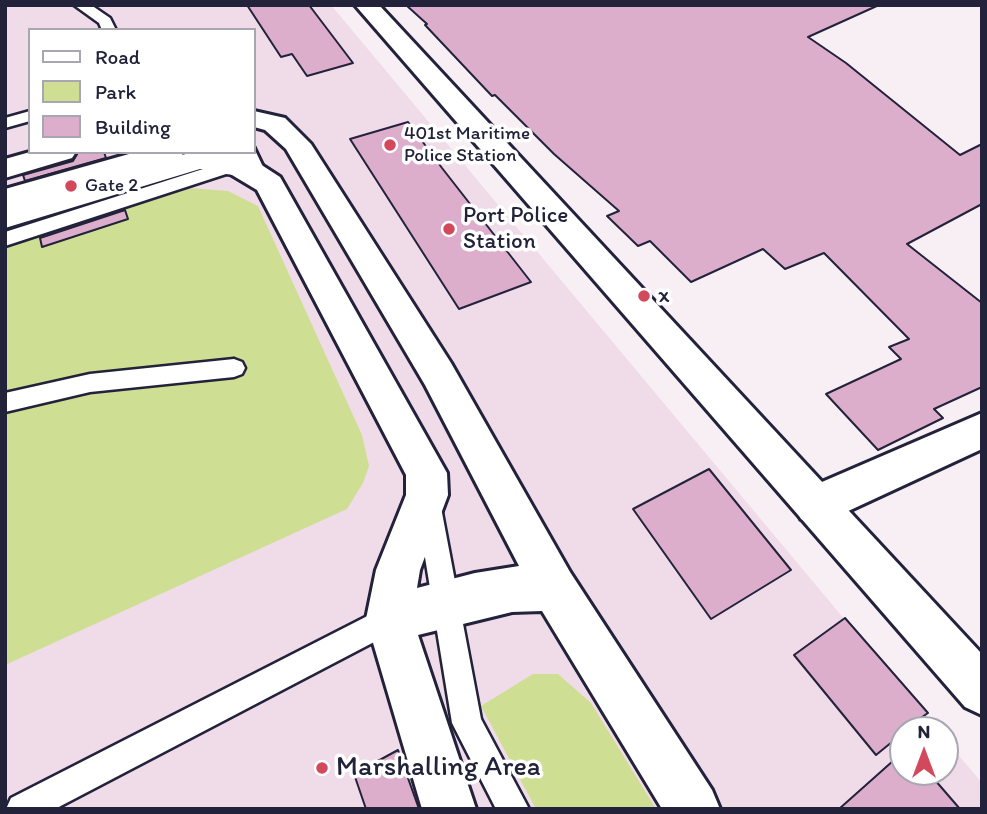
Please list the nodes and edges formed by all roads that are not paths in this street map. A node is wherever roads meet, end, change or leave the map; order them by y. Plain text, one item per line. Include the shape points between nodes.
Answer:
1 (81, 5) edge
2 (366, 5) edge
3 (108, 28) edge
4 (28, 116) edge
5 (256, 119) edge
6 (5, 122) edge
7 (56, 154) edge
8 (162, 154) edge
9 (246, 162) edge
10 (5, 170) edge
11 (5, 199) edge
12 (5, 217) edge
13 (5, 239) edge
14 (234, 368) dead end
15 (5, 403) edge
16 (982, 430) edge
17 (426, 495) junction
18 (816, 505) junction
19 (554, 588) junction
20 (448, 601) junction
21 (389, 619) junction
22 (982, 690) edge
23 (22, 809) edge
24 (449, 809) edge
25 (513, 809) edge
26 (693, 809) edge

1 - 3 lane via 105,20
2 - 18 main road
4 - 6 lane
5 - 19 main road via 275,124 297,144 438,374
7 - 10 main road
8 - 11 main road
9 - 12 main road via 200,160 169,167
9 - 13 lane
9 - 17 main road via 269,184 426,473
14 - 15 lane via 90,383
16 - 18 main road
17 - 20 lane
17 - 21 main road via 398,570
18 - 22 main road
19 - 20 main road via 512,589
19 - 26 main road
20 - 21 main road
20 - 25 lane via 467,723
21 - 23 lane
21 - 24 main road

